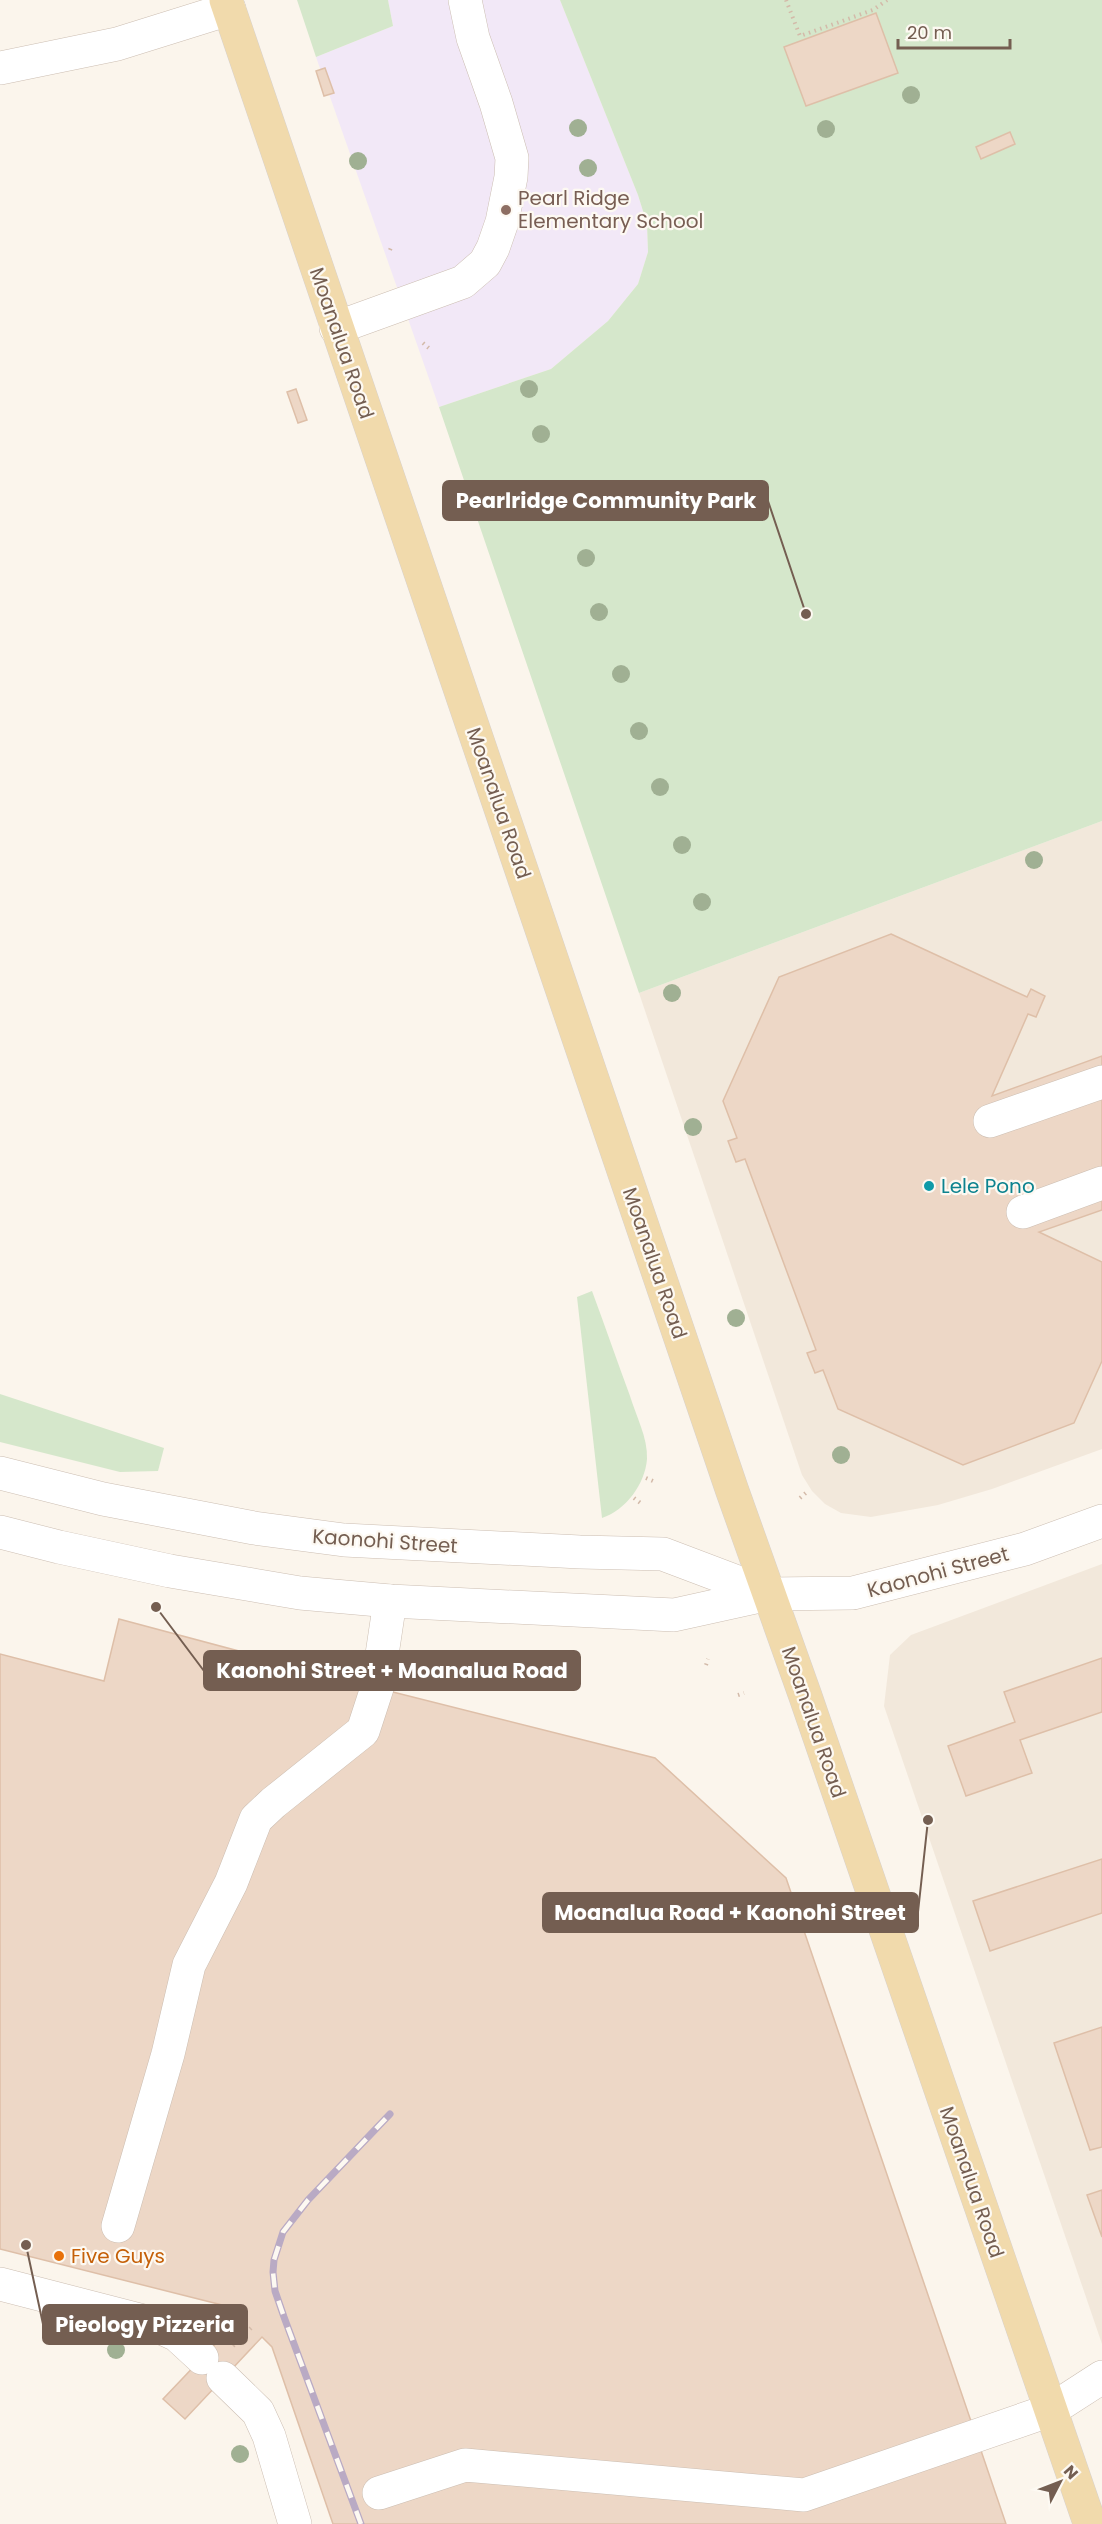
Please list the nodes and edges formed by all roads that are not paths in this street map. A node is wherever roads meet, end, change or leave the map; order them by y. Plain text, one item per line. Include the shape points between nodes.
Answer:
1 (465, 0) edge
2 (227, 4) edge
3 (0, 68) edge
4 (336, 328) junction
5 (1102, 1082) edge
6 (990, 1121) dead end
7 (1102, 1184) edge
8 (1023, 1212) dead end
9 (0, 1473) edge
10 (1102, 1521) edge
11 (2, 1541) edge
12 (769, 1594) junction
13 (390, 1600) junction
14 (118, 2226) dead end
15 (0, 2284) edge
16 (1102, 2377) edge
17 (1051, 2410) junction
18 (379, 2493) dead end
19 (295, 2524) edge
20 (1090, 2524) edge

1 - 4 street via 473,38 512,158 504,211 493,248 485,263 463,282
2 - 3 street via 117,44
2 - 4 main road, Moanalua Road
4 - 12 main road, Moanalua Road
5 - 6 street
7 - 8 street
9 - 12 street, Kaonohi Street via 103,1499 254,1528 332,1538 663,1554
10 - 12 street, Kaonohi Street via 1024,1549 853,1593
11 - 13 street, Kaonohi Street via 59,1547 300,1593
12 - 13 street, Kaonohi Street via 674,1615
12 - 17 main road, Moanalua Road
13 - 14 street via 377,1688 363,1731 256,1819 231,1882 189,1965 168,2054
15 - 19 street via 151,2323 218,2362 258,2412
16 - 17 street
17 - 18 street via 804,2495 465,2465
17 - 20 main road, Moanalua Road

